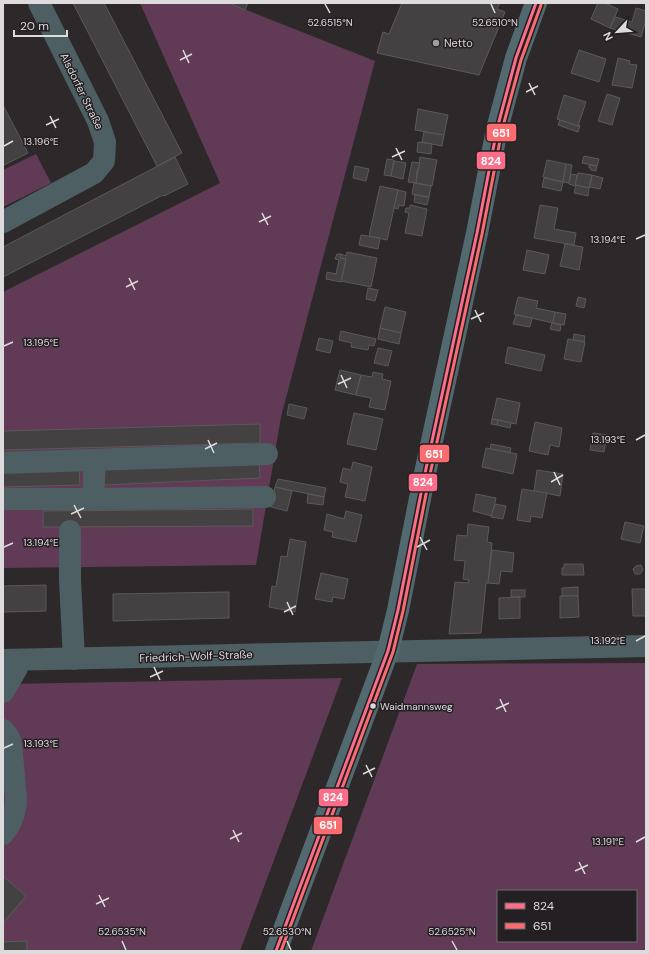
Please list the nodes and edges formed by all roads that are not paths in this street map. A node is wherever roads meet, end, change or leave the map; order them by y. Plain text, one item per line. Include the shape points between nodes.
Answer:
1 (39, 3) edge
2 (536, 3) edge
3 (3, 222) edge
4 (268, 454) dead end
5 (95, 460) junction
6 (3, 463) edge
7 (265, 497) dead end
8 (3, 498) edge
9 (93, 500) junction
10 (70, 531) dead end
11 (646, 646) edge
12 (388, 651) junction
13 (74, 659) junction
14 (12, 660) edge
15 (3, 692) edge
16 (3, 730) edge
17 (6, 825) edge
18 (276, 951) edge

1 - 3 street, Alsdorfer Straße via 98,121 105,142 104,161 94,173
2 - 12 main road via 516,58 497,129
4 - 5 street
5 - 6 street
5 - 9 street
7 - 9 street
8 - 9 street
10 - 13 street
11 - 12 street
12 - 13 street, Friedrich-Wolf-Straße
12 - 18 main road
13 - 14 street, Friedrich-Wolf-Straße
14 - 15 street via 16,670
16 - 17 street via 11,743 16,798 13,819

